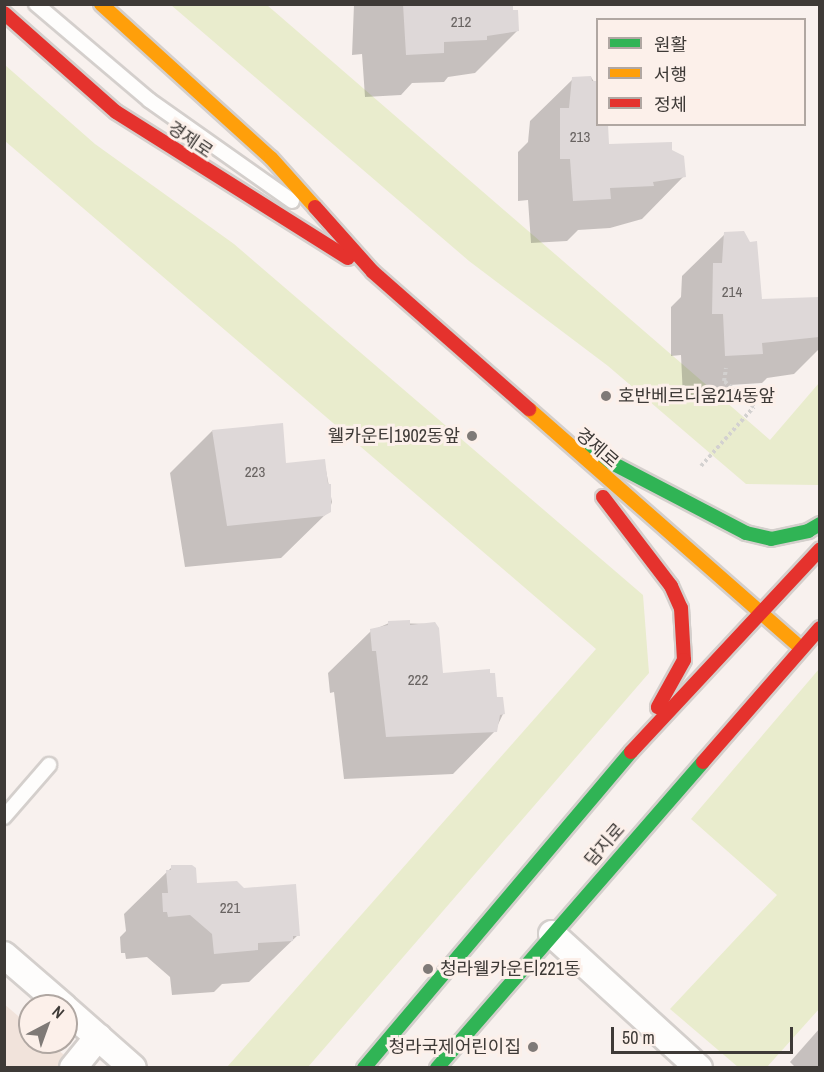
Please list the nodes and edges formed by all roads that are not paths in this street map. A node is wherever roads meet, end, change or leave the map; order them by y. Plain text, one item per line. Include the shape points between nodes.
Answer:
1 (36, 4) edge
2 (101, 4) edge
3 (4, 13) edge
4 (340, 235) junction
5 (373, 272) junction
6 (552, 433) junction
7 (819, 524) edge
8 (819, 549) edge
9 (760, 613) junction
10 (819, 628) edge
11 (801, 648) junction
12 (635, 747) junction
13 (49, 765) dead end
14 (4, 817) edge
15 (552, 934) junction
16 (4, 955) edge
17 (49, 994) edge
18 (78, 1019) edge
19 (98, 1037) junction
20 (73, 1068) edge
21 (133, 1068) edge
22 (364, 1068) edge
23 (437, 1068) edge
24 (699, 1068) edge

1 - 4 lane via 142,95
2 - 4 main road, 경제로 via 271,158
3 - 5 main road, 경제로 via 116,112 278,218
4 - 5 main road, 경제로
5 - 6 main road, 경제로
6 - 7 main road via 746,533 771,538 808,531
6 - 9 main road, 경제로
6 - 12 main road via 640,543 677,596 681,608 686,646 680,673
8 - 9 main road
9 - 11 main road, 경제로
9 - 12 main road via 698,684
10 - 11 main road, 담지로
11 - 15 main road, 담지로
12 - 22 main road
13 - 14 lane
15 - 23 main road, 담지로
15 - 24 street
16 - 17 street
18 - 19 street
19 - 20 street
19 - 21 street

